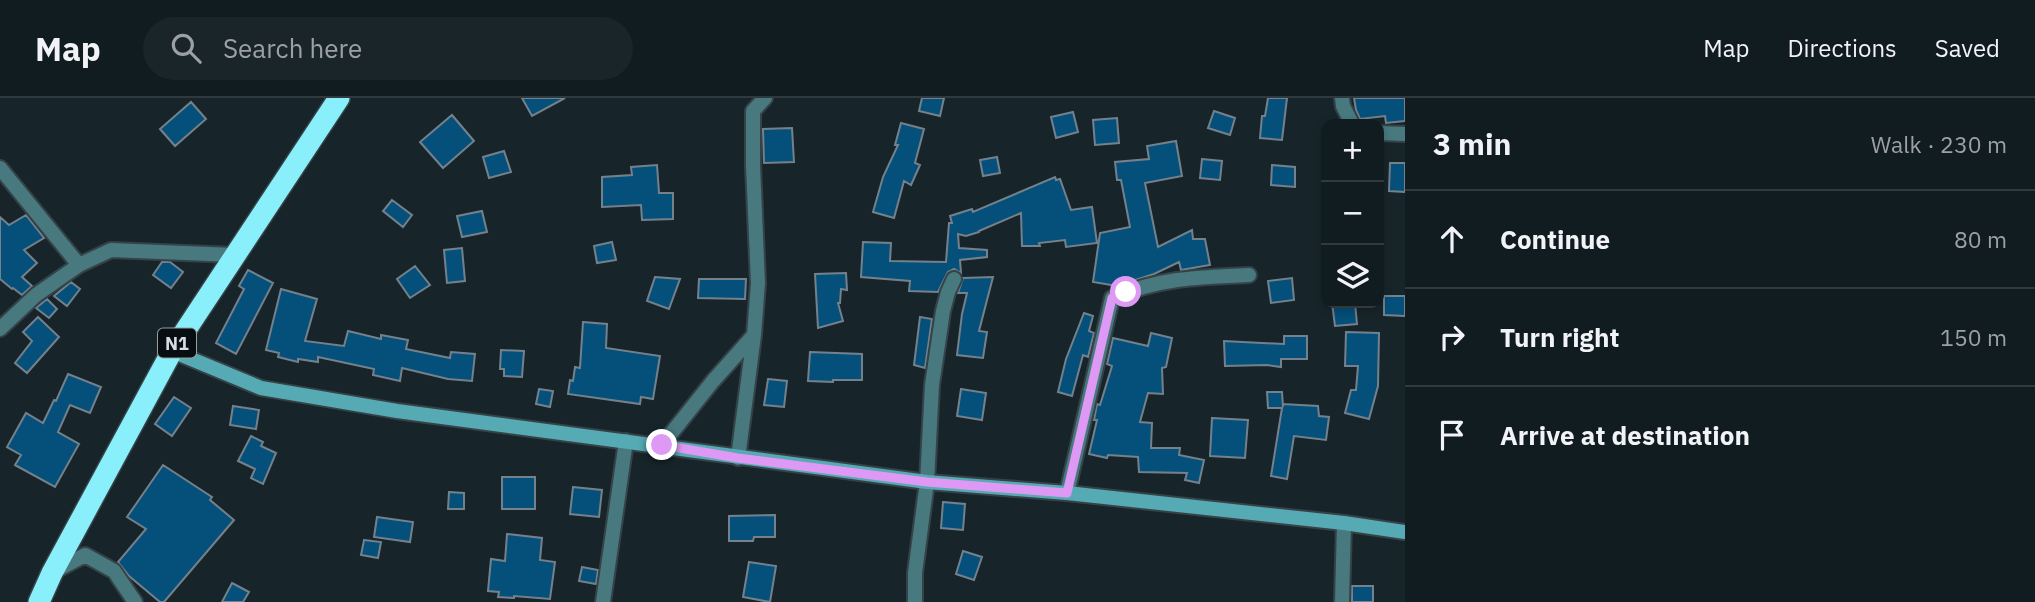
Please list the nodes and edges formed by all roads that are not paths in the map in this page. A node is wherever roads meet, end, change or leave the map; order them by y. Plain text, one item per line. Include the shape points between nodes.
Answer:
1 (339, 98) edge
2 (765, 98) edge
3 (1342, 98) edge
4 (1350, 119) edge
5 (1384, 133) edge
6 (1405, 134) edge
7 (0, 168) edge
8 (234, 255) junction
9 (79, 265) junction
10 (1249, 275) dead end
11 (954, 279) dead end
12 (0, 329) edge
13 (754, 335) junction
14 (172, 351) junction
15 (625, 441) junction
16 (662, 445) junction
17 (738, 458) junction
18 (927, 482) junction
19 (1067, 493) junction
20 (1344, 523) junction
21 (1405, 532) edge
22 (52, 573) junction
23 (39, 602) edge
24 (135, 602) edge
25 (603, 602) edge
26 (915, 602) edge
27 (1342, 602) edge

1 - 8 highway, N1
2 - 13 street via 753,111 758,283
3 - 4 street
5 - 6 street
7 - 9 street
8 - 9 street via 111,250
8 - 14 highway, N1
9 - 12 street via 36,295
10 - 19 street via 1154,283 1112,298
11 - 18 street via 943,311 932,385
13 - 16 street
13 - 17 street
14 - 15 street via 261,388
14 - 22 highway, N1
15 - 16 street
15 - 25 street
16 - 17 street
17 - 18 street
18 - 19 street
18 - 26 street
19 - 20 street
20 - 21 street
20 - 27 street
22 - 23 highway, N1
22 - 24 street via 85,555 114,571

